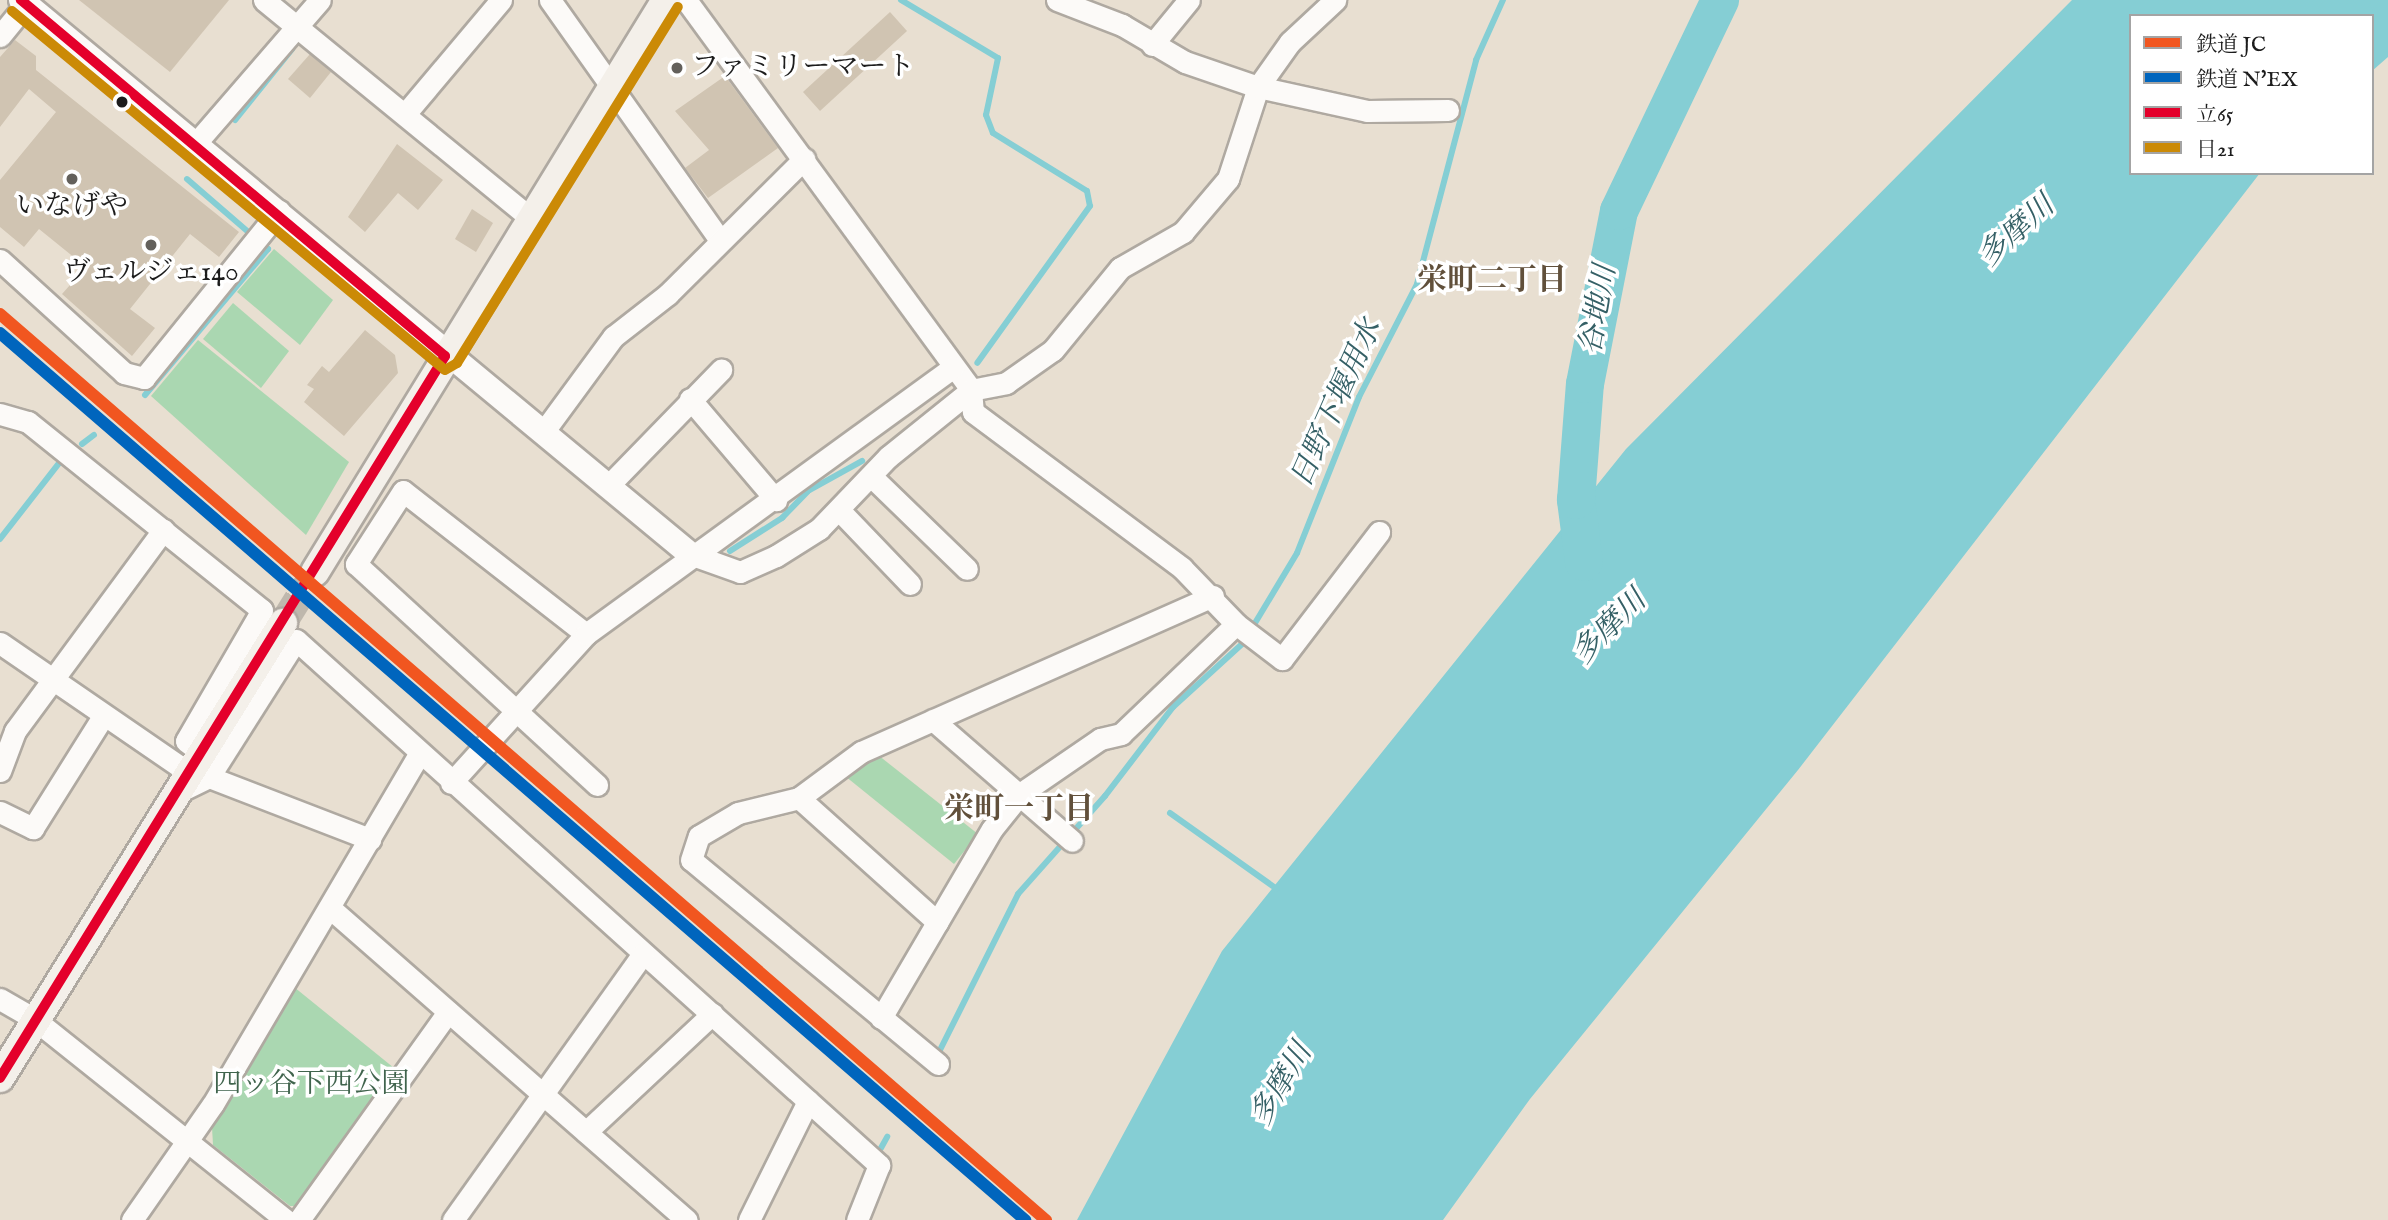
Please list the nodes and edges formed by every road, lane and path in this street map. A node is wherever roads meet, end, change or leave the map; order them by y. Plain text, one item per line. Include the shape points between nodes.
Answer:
1 (264, 0) edge
2 (320, 0) edge
3 (501, 0) edge
4 (550, 0) edge
5 (666, 0) edge
6 (686, 0) edge
7 (1057, 0) edge
8 (1189, 0) edge
9 (1335, 0) edge
10 (23, 2) edge
11 (293, 24) junction
12 (0, 36) edge
13 (1152, 45) junction
14 (614, 85) junction
15 (1258, 86) junction
16 (1448, 110) dead end
17 (405, 114) junction
18 (196, 143) junction
19 (804, 159) junction
20 (279, 211) junction
21 (531, 219) junction
22 (720, 240) junction
23 (0, 260) edge
24 (445, 356) junction
25 (953, 367) junction
26 (720, 370) dead end
27 (971, 390) junction
28 (690, 399) junction
29 (0, 414) edge
30 (544, 431) junction
31 (872, 477) junction
32 (609, 485) junction
33 (776, 500) junction
34 (839, 511) junction
35 (163, 530) junction
36 (1379, 532) dead end
37 (691, 554) junction
38 (967, 569) dead end
39 (315, 572) tunnel mouth
40 (910, 584) dead end
41 (1213, 596) junction
42 (283, 623) tunnel mouth
43 (1245, 631) junction
44 (586, 634) junction
45 (0, 643) edge
46 (56, 678) junction
47 (515, 708) junction
48 (104, 715) junction
49 (933, 720) junction
50 (419, 754) junction
51 (0, 771) edge
52 (194, 774) junction
53 (451, 783) junction
54 (597, 785) dead end
55 (1020, 794) junction
56 (799, 798) junction
57 (0, 812) edge
58 (1067, 836) dead end
59 (370, 839) junction
60 (330, 908) junction
61 (937, 922) junction
62 (643, 954) junction
63 (0, 999) edge
64 (448, 1012) junction
65 (712, 1014) junction
66 (881, 1018) junction
67 (34, 1019) junction
68 (938, 1064) dead end
69 (0, 1078) edge
70 (542, 1094) junction
71 (808, 1101) junction
72 (586, 1132) junction
73 (188, 1142) junction
74 (465, 1216) edge
75 (132, 1220) edge
76 (286, 1220) edge
77 (299, 1220) edge
78 (687, 1220) edge
79 (749, 1220) edge
80 (857, 1220) edge

1 - 11 street
2 - 11 street
3 - 17 street
4 - 14 street
5 - 14 main road
6 - 19 street
7 - 13 street via 1122,25
8 - 13 street
9 - 15 street via 1290,42
10 - 12 street
10 - 18 street
11 - 17 street
11 - 18 street
13 - 15 street
14 - 21 main road
14 - 22 street
15 - 16 street via 1367,111
15 - 27 street via 1228,179 1183,232 1120,268 1052,350 1006,383
17 - 21 street
18 - 20 street
19 - 22 street
19 - 25 street
20 - 23 street via 144,378 124,373
20 - 24 street
21 - 24 main road
22 - 30 street via 668,294 613,337
24 - 30 street
24 - 39 main road
25 - 27 street
25 - 33 street
26 - 28 street
27 - 31 street
27 - 41 street via 973,412 1135,530
28 - 32 street
28 - 33 street
29 - 35 street via 28,422
30 - 32 street
31 - 34 street
31 - 38 street
32 - 37 street
33 - 37 street
34 - 37 street via 740,572
34 - 40 street
35 - 46 street
35 - 52 street via 262,610 186,741
36 - 43 street via 1282,659
37 - 44 street
41 - 43 street
41 - 49 street
42 - 52 main road
43 - 55 street via 1121,734 1100,739
44 - 47 street
44 - 47 street via 403,491 356,564
45 - 46 street
46 - 48 street
46 - 51 street via 15,731
47 - 53 street
47 - 54 street
48 - 52 street
48 - 57 street via 33,828
49 - 55 street
49 - 56 street via 861,752
50 - 52 street via 296,640
50 - 53 street
50 - 59 street
52 - 59 street
52 - 67 main road
53 - 62 street
55 - 58 street
55 - 61 street via 992,829
56 - 61 street
56 - 66 street via 738,813 699,836 691,860
59 - 60 street
60 - 64 street
60 - 73 street
61 - 66 street
62 - 65 street
62 - 70 street
63 - 67 street
64 - 70 street
64 - 77 street
65 - 71 street
65 - 72 street
66 - 68 street
67 - 69 main road
67 - 73 street
70 - 72 street
70 - 74 street
71 - 79 street
71 - 80 street via 879,1165
72 - 78 street
73 - 75 street
73 - 76 street

